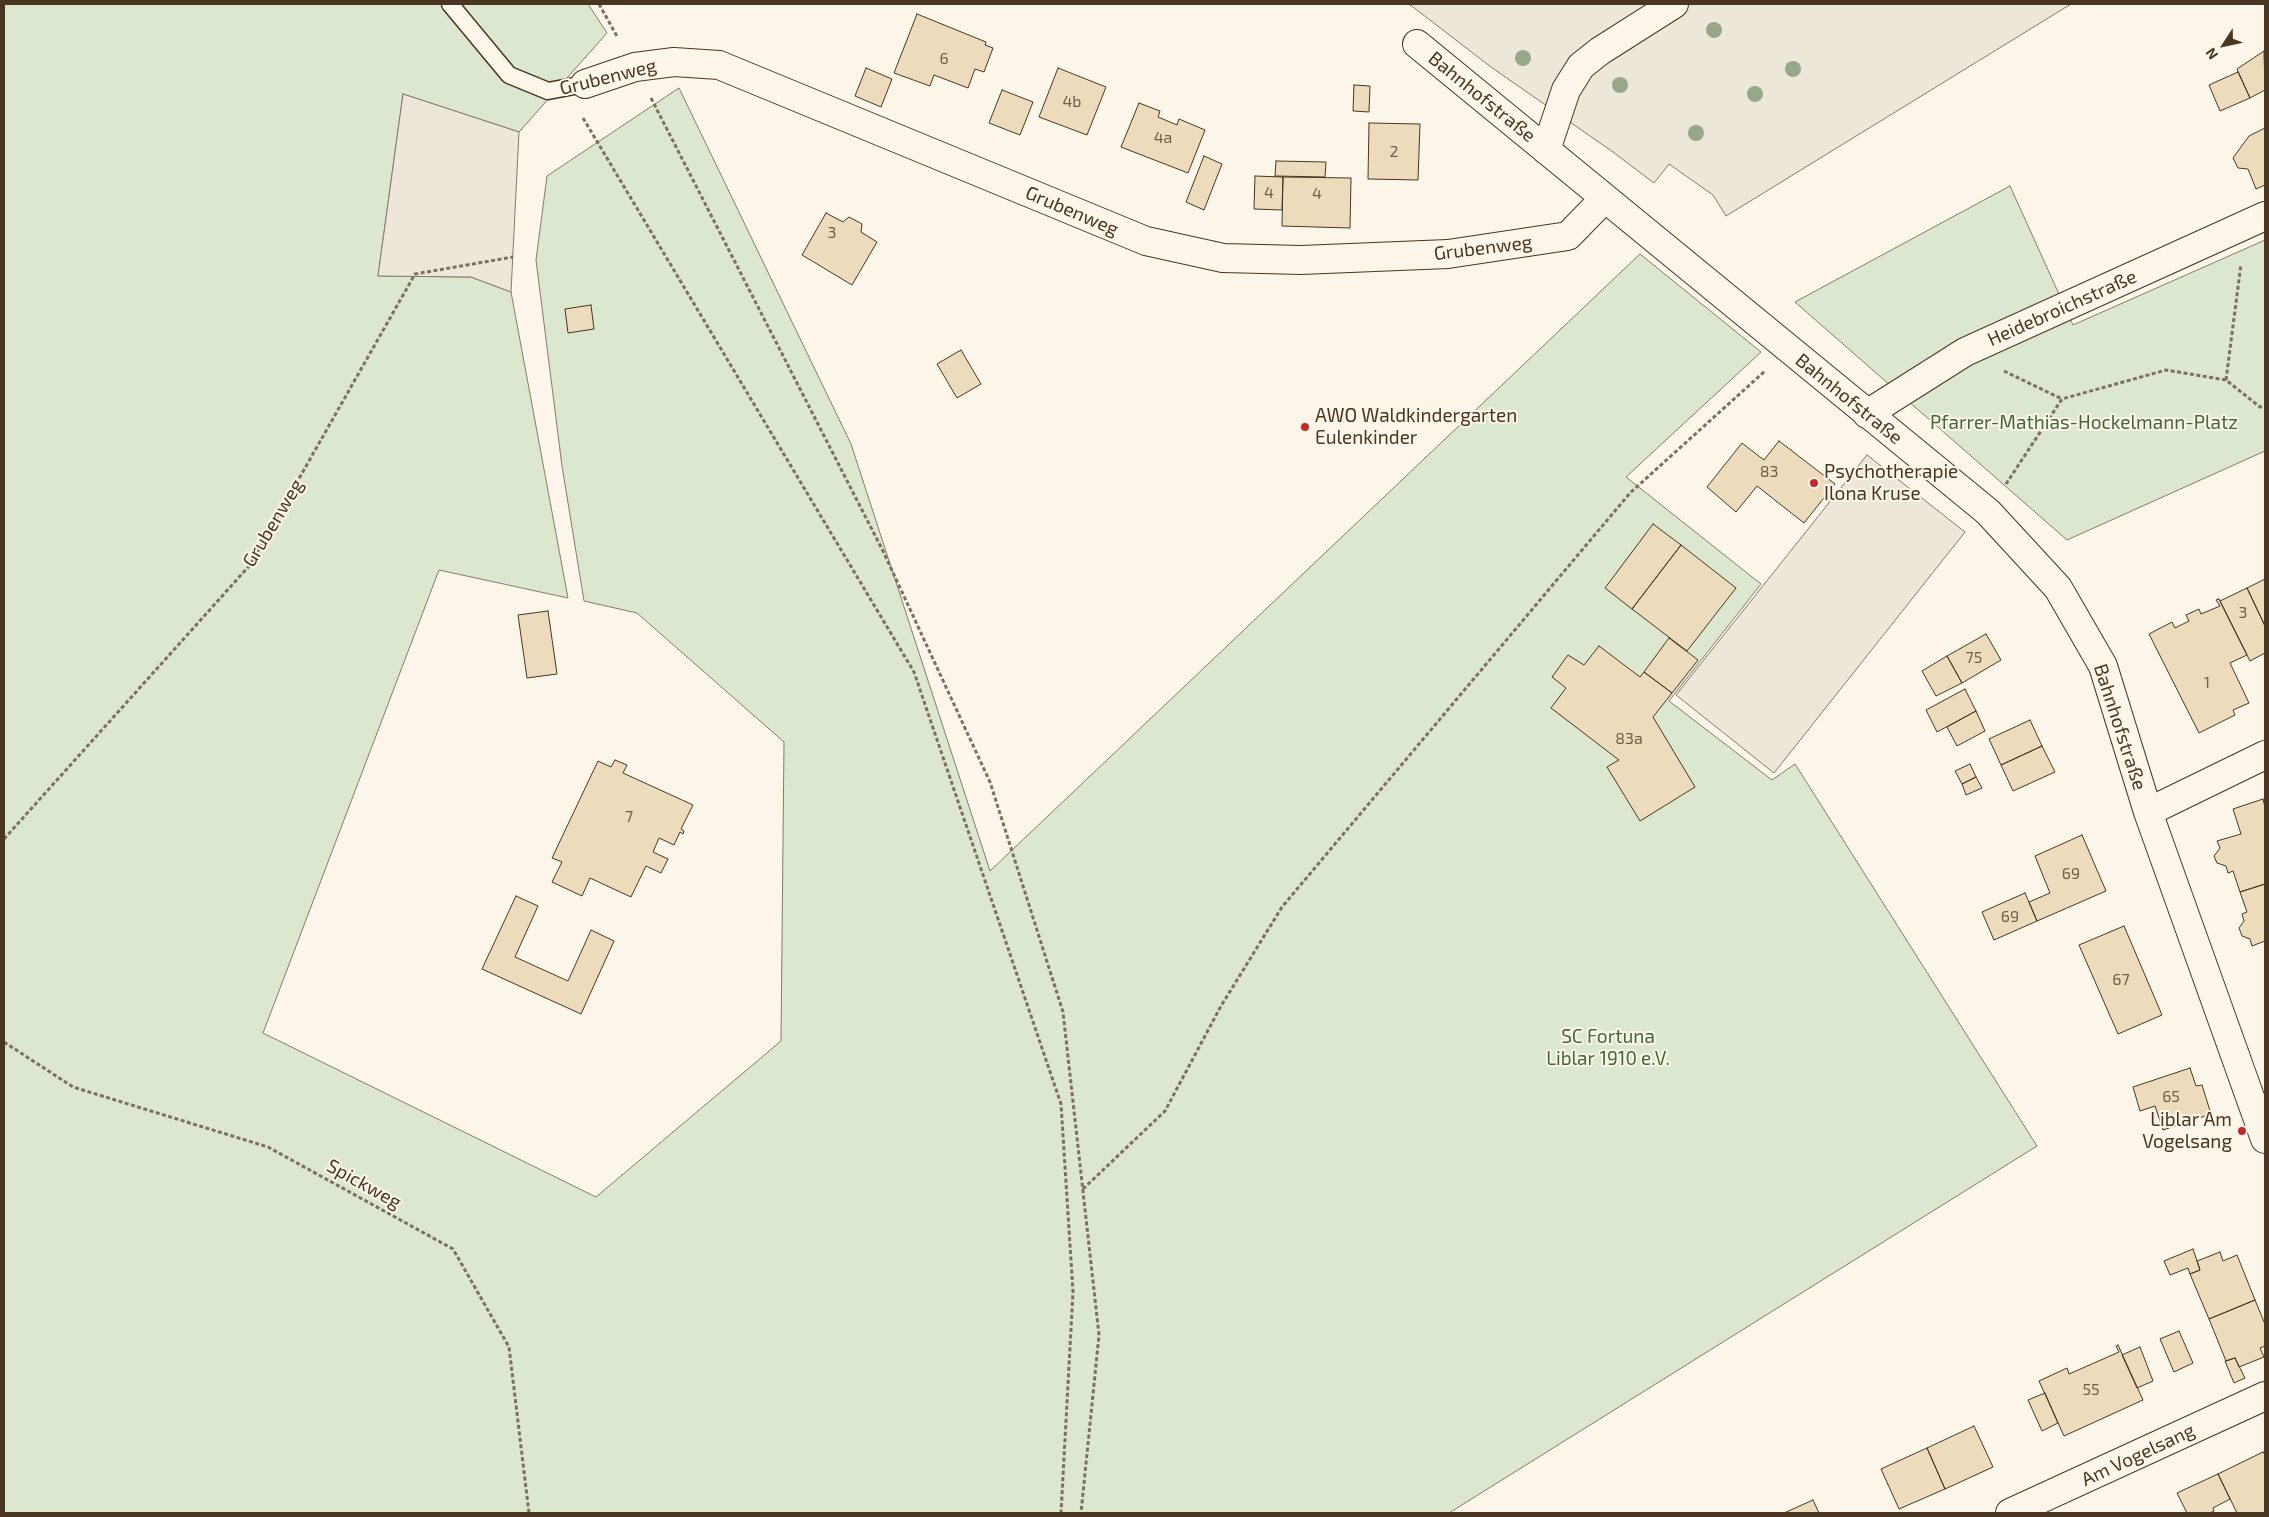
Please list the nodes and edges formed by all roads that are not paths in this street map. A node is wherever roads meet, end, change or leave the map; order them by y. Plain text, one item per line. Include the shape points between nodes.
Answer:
1 (450, 4) edge
2 (1674, 4) edge
3 (1417, 44) dead end
4 (575, 86) joint
5 (1546, 150) junction
6 (1604, 199) junction
7 (2256, 220) edge
8 (1867, 414) junction
9 (2265, 755) edge
10 (2148, 812) junction
11 (2265, 1138) edge
12 (2265, 1396) edge
13 (2010, 1513) edge

1 - 4 lane, Grubenweg via 509,75 548,92
2 - 5 street, Bahnhofstraße via 1581,66 1566,90
3 - 5 street, Bahnhofstraße
4 - 6 street, Grubenweg via 635,66 674,62 719,65 1146,242 1223,258 1301,260 1448,254 1568,236
5 - 6 street, Bahnhofstraße
6 - 8 street, Bahnhofstraße
7 - 8 street, Heidebroichstraße via 1965,352
8 - 10 street, Bahnhofstraße via 1988,512 2058,588 2103,666
9 - 10 street
10 - 11 street, Bahnhofstraße
12 - 13 street, Am Vogelsang

